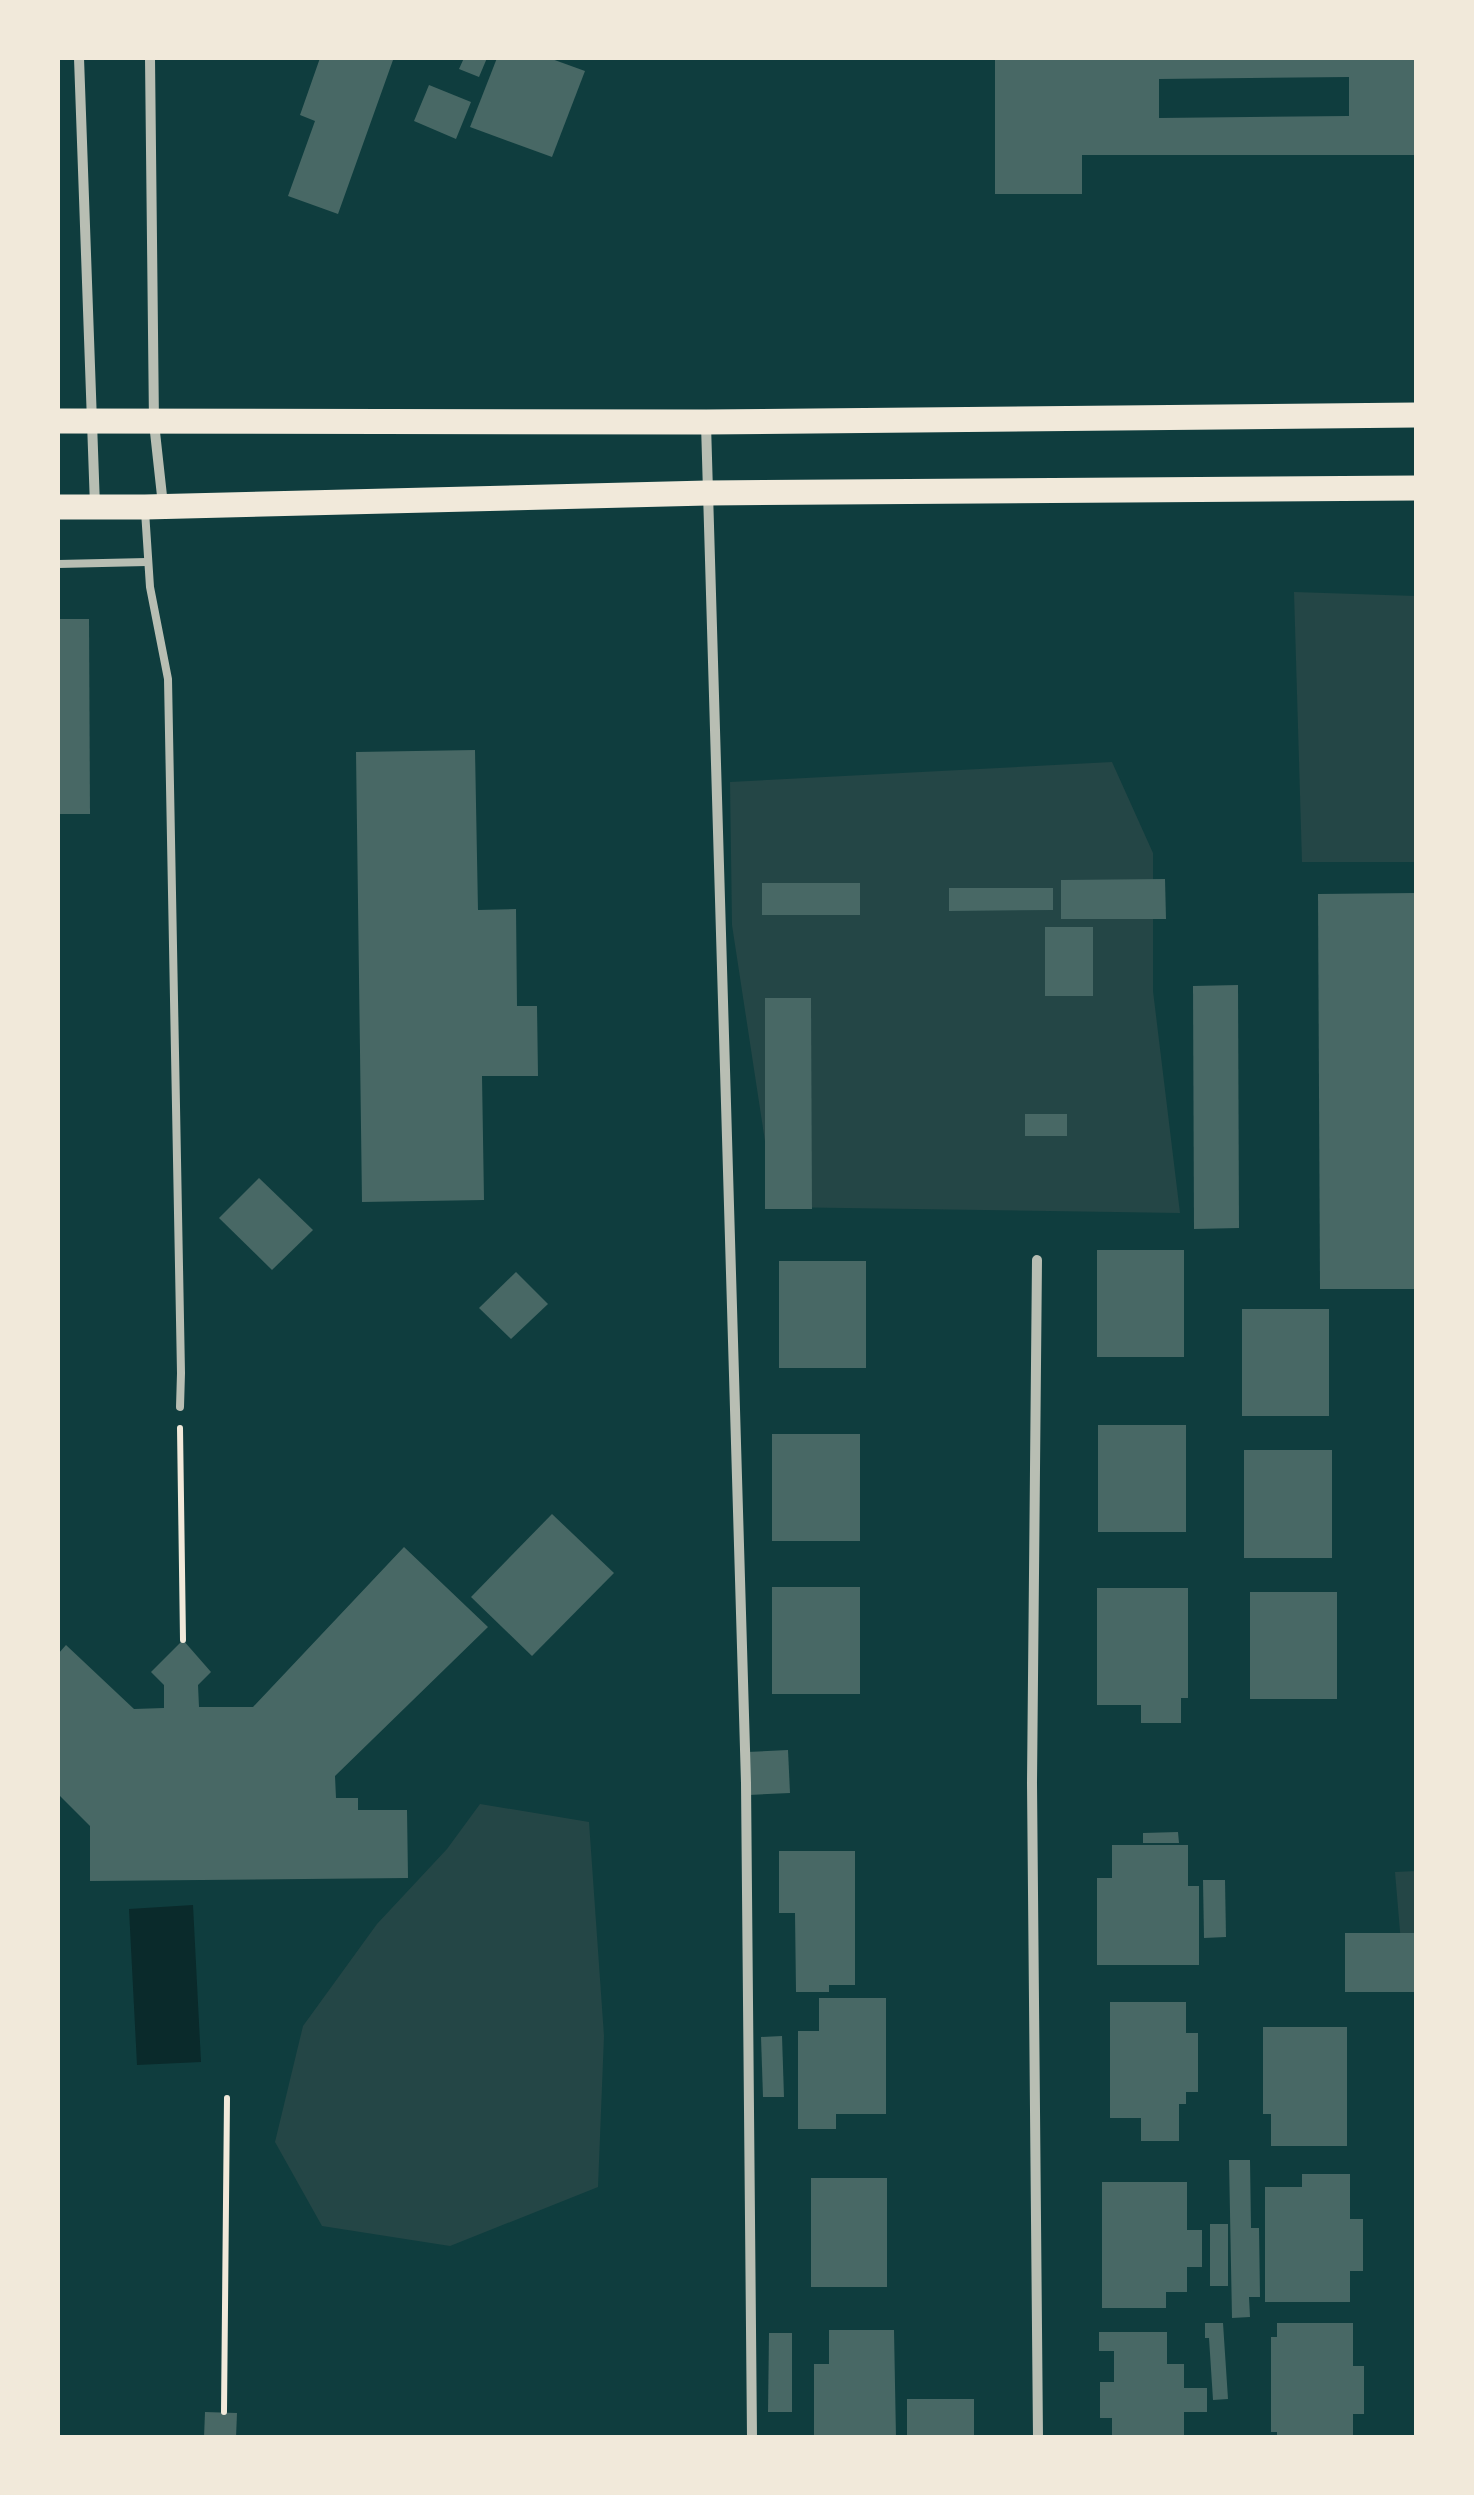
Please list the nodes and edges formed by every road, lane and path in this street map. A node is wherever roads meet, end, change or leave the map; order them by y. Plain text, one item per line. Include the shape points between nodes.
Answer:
1 (79, 58) edge
2 (150, 58) edge
3 (1416, 415) edge
4 (58, 421) edge
5 (92, 421) junction
6 (706, 422) junction
7 (154, 423) junction
8 (1416, 488) edge
9 (706, 493) junction
10 (58, 506) edge
11 (95, 506) junction
12 (154, 506) junction
13 (147, 562) junction
14 (58, 564) edge
15 (1037, 1260) dead end
16 (180, 1407) joint
17 (183, 1640) dead end
18 (227, 2098) dead end
19 (224, 2412) dead end
20 (752, 2438) edge
21 (1038, 2438) edge

1 - 5 street
2 - 7 street
3 - 6 main road
4 - 5 main road
5 - 7 main road
5 - 11 street
6 - 7 main road
6 - 9 street
7 - 12 street
8 - 9 main road
9 - 12 main road
9 - 20 street via 746,1782
10 - 11 main road
11 - 12 main road
12 - 13 lane
13 - 14 lane
13 - 16 lane via 168,679
15 - 21 street via 1032,1782
16 - 17 path
18 - 19 path

